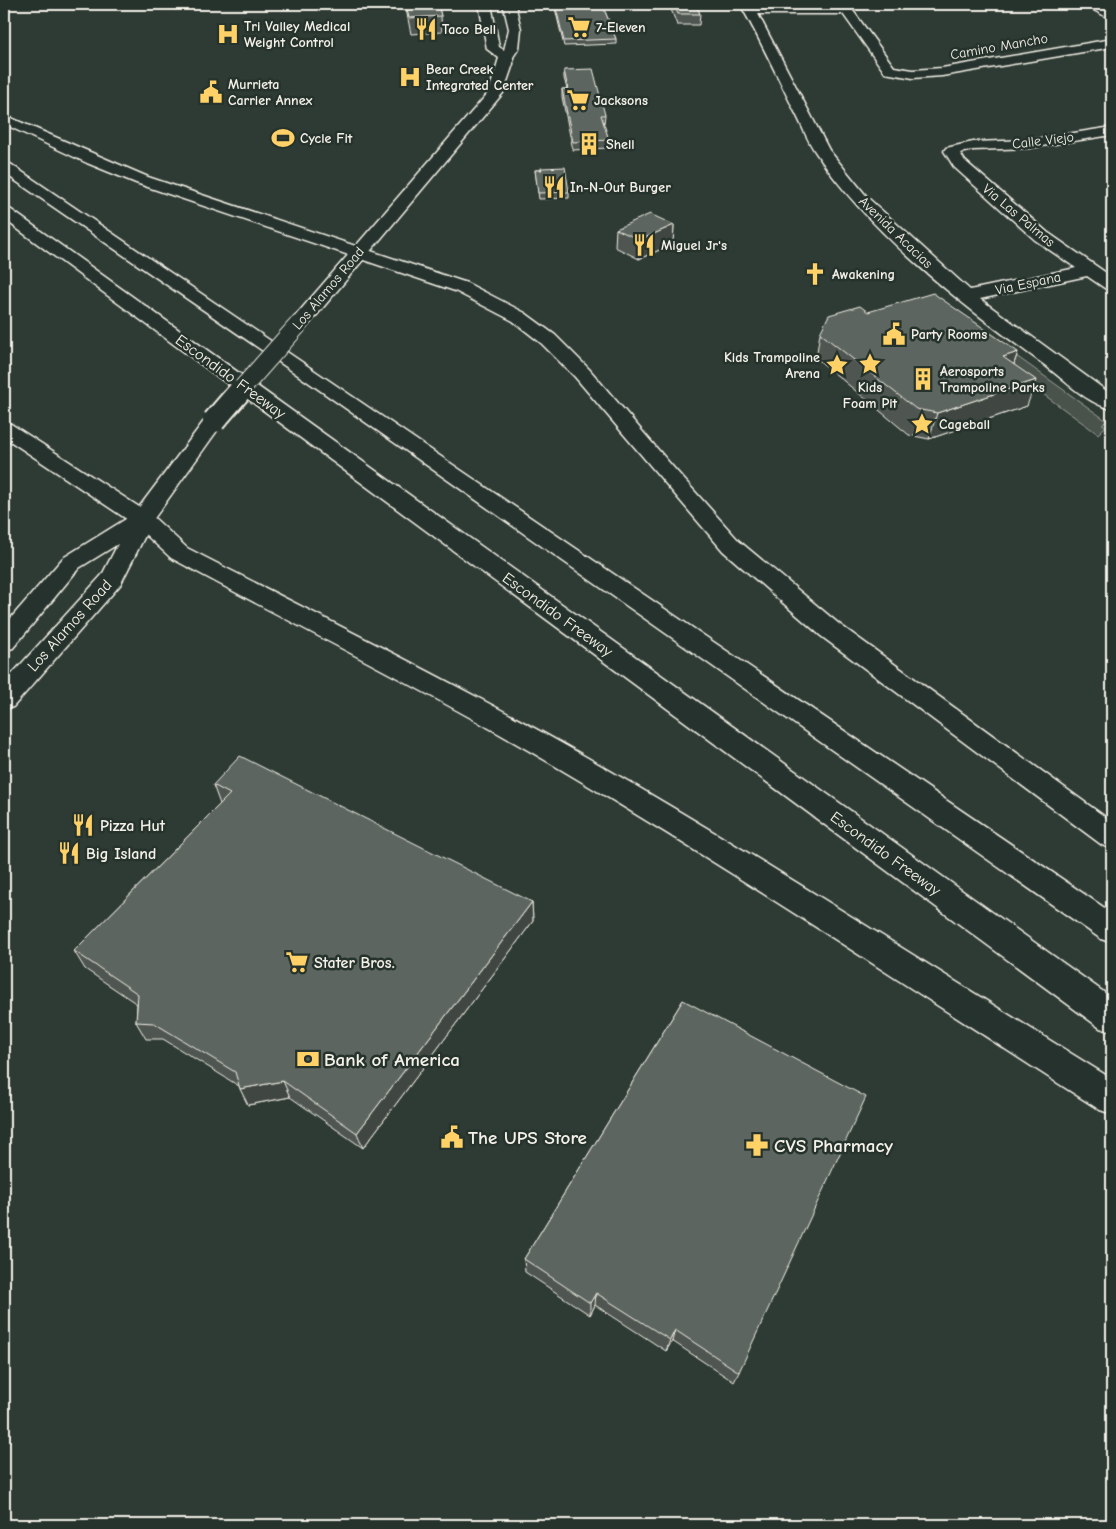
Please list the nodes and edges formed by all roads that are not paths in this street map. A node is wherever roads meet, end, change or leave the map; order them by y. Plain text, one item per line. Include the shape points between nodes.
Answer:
1 (485, 4) edge
2 (509, 4) edge
3 (1089, 4) edge
4 (749, 7) edge
5 (844, 7) edge
6 (1112, 16) edge
7 (1112, 43) edge
8 (506, 56) junction
9 (4, 119) edge
10 (1112, 131) edge
11 (973, 146) joint
12 (4, 166) edge
13 (4, 212) edge
14 (357, 253) junction
15 (1090, 270) junction
16 (1112, 285) edge
17 (966, 296) junction
18 (1112, 403) edge
19 (4, 428) edge
20 (142, 519) junction
21 (4, 642) edge
22 (4, 700) edge
23 (1112, 837) edge
24 (1112, 930) edge
25 (1112, 1018) edge
26 (1112, 1098) edge

1 - 8 main road via 493,49
2 - 8 main road, Los Alamos Road via 516,29 513,48
3 - 6 main road
4 - 5 main road
4 - 17 main road, Avenida Acacias via 822,151 862,201
5 - 7 main road, Camino Mancho via 890,70 913,74
8 - 14 main road, Los Alamos Road via 496,93
9 - 14 main road via 142,180
10 - 11 main road, Calle Viejo via 1029,144
11 - 15 main road, Via Las Palmas via 951,151 959,164 1041,236
12 - 24 main road
13 - 25 main road, Escondido Freeway
14 - 20 main road, Los Alamos Road, bridge via 214,421
14 - 23 main road via 461,287 519,317 548,339 582,373 730,546 830,630
15 - 16 main road, Via Las Palmas
15 - 17 main road, Via Espana
17 - 18 main road, Avenida Acacias
19 - 20 main road
20 - 21 main road, Los Alamos Road via 71,563
20 - 22 main road, Los Alamos Road via 112,579
20 - 26 main road via 179,553 462,701 669,820

